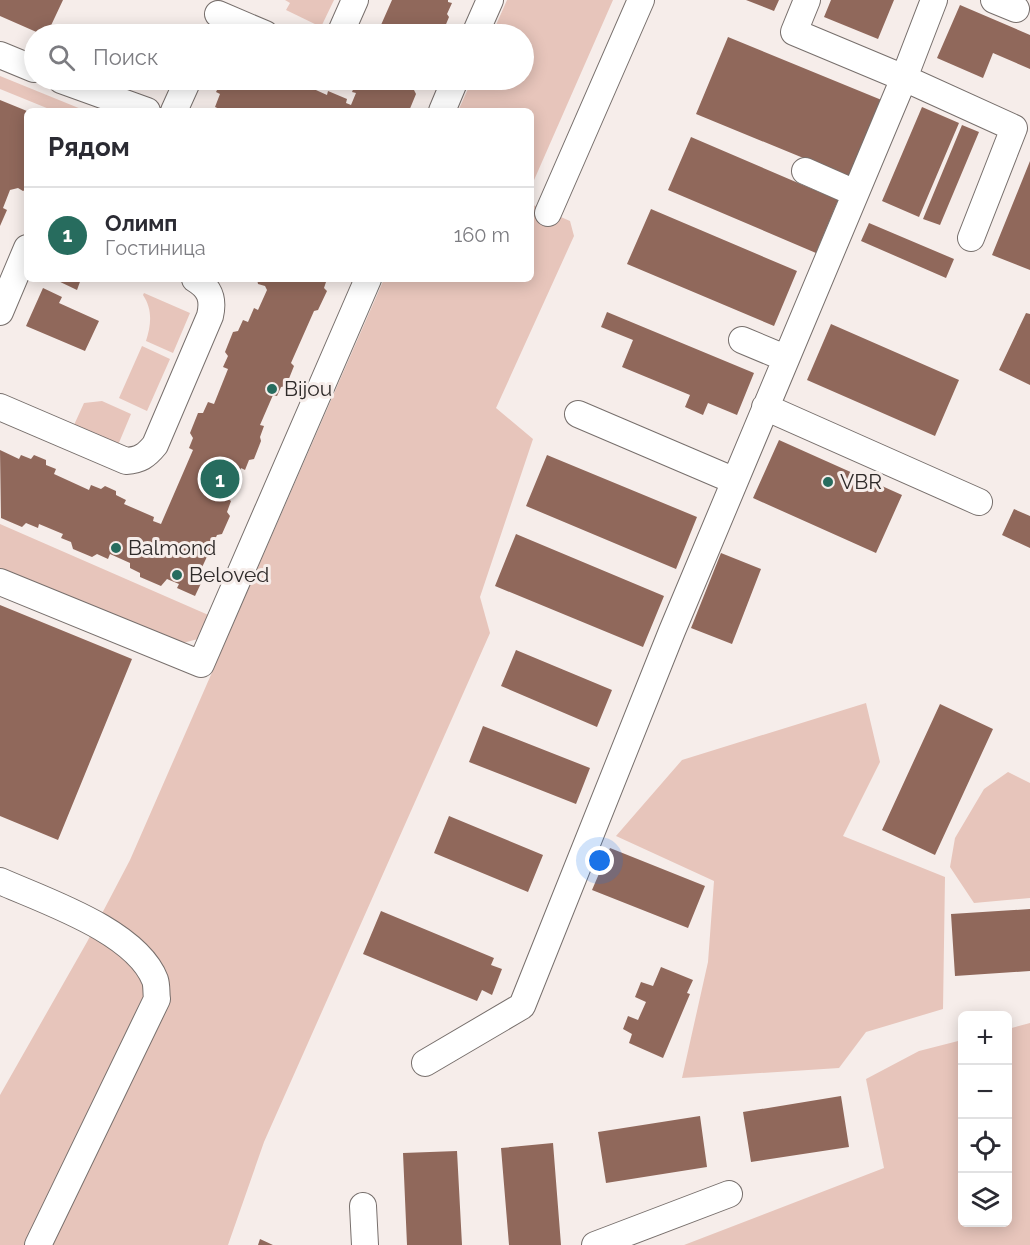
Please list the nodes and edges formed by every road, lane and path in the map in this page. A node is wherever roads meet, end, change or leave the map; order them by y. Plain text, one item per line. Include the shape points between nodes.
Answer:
1 (356, 0) edge
2 (490, 0) edge
3 (641, 0) edge
4 (807, 0) edge
5 (934, 0) edge
6 (217, 16) edge
7 (238, 24) edge
8 (345, 24) edge
9 (479, 24) edge
10 (0, 55) edge
11 (24, 65) edge
12 (904, 78) junction
13 (89, 90) edge
14 (183, 90) edge
15 (450, 90) edge
16 (139, 108) edge
17 (175, 108) edge
18 (442, 108) edge
19 (805, 171) dead end
20 (855, 193) junction
21 (548, 213) dead end
22 (971, 238) dead end
23 (24, 255) edge
24 (200, 282) edge
25 (367, 282) edge
26 (0, 312) edge
27 (742, 340) dead end
28 (785, 358) junction
29 (0, 407) edge
30 (765, 407) junction
31 (578, 414) dead end
32 (735, 480) junction
33 (979, 502) dead end
34 (0, 582) edge
35 (0, 881) edge
36 (425, 1063) dead end
37 (729, 1194) dead end
38 (363, 1206) dead end
39 (39, 1245) edge
40 (365, 1245) edge
41 (594, 1245) edge

1 - 8 lane
2 - 9 lane
3 - 21 lane
4 - 12 lane via 794,32
5 - 12 lane
6 - 7 lane
10 - 11 lane
12 - 20 lane
12 - 22 lane via 1014,128
13 - 16 lane
14 - 17 lane
15 - 18 lane
19 - 20 lane
20 - 28 lane
23 - 26 lane
24 - 29 lane via 211,294 210,316 155,445 147,455 126,461
25 - 34 lane via 201,664
27 - 28 lane
28 - 30 lane
30 - 32 lane
30 - 33 lane
31 - 32 lane
32 - 36 lane via 522,1006
35 - 39 lane via 91,922 130,946 156,982 157,999
37 - 41 lane
38 - 40 lane

